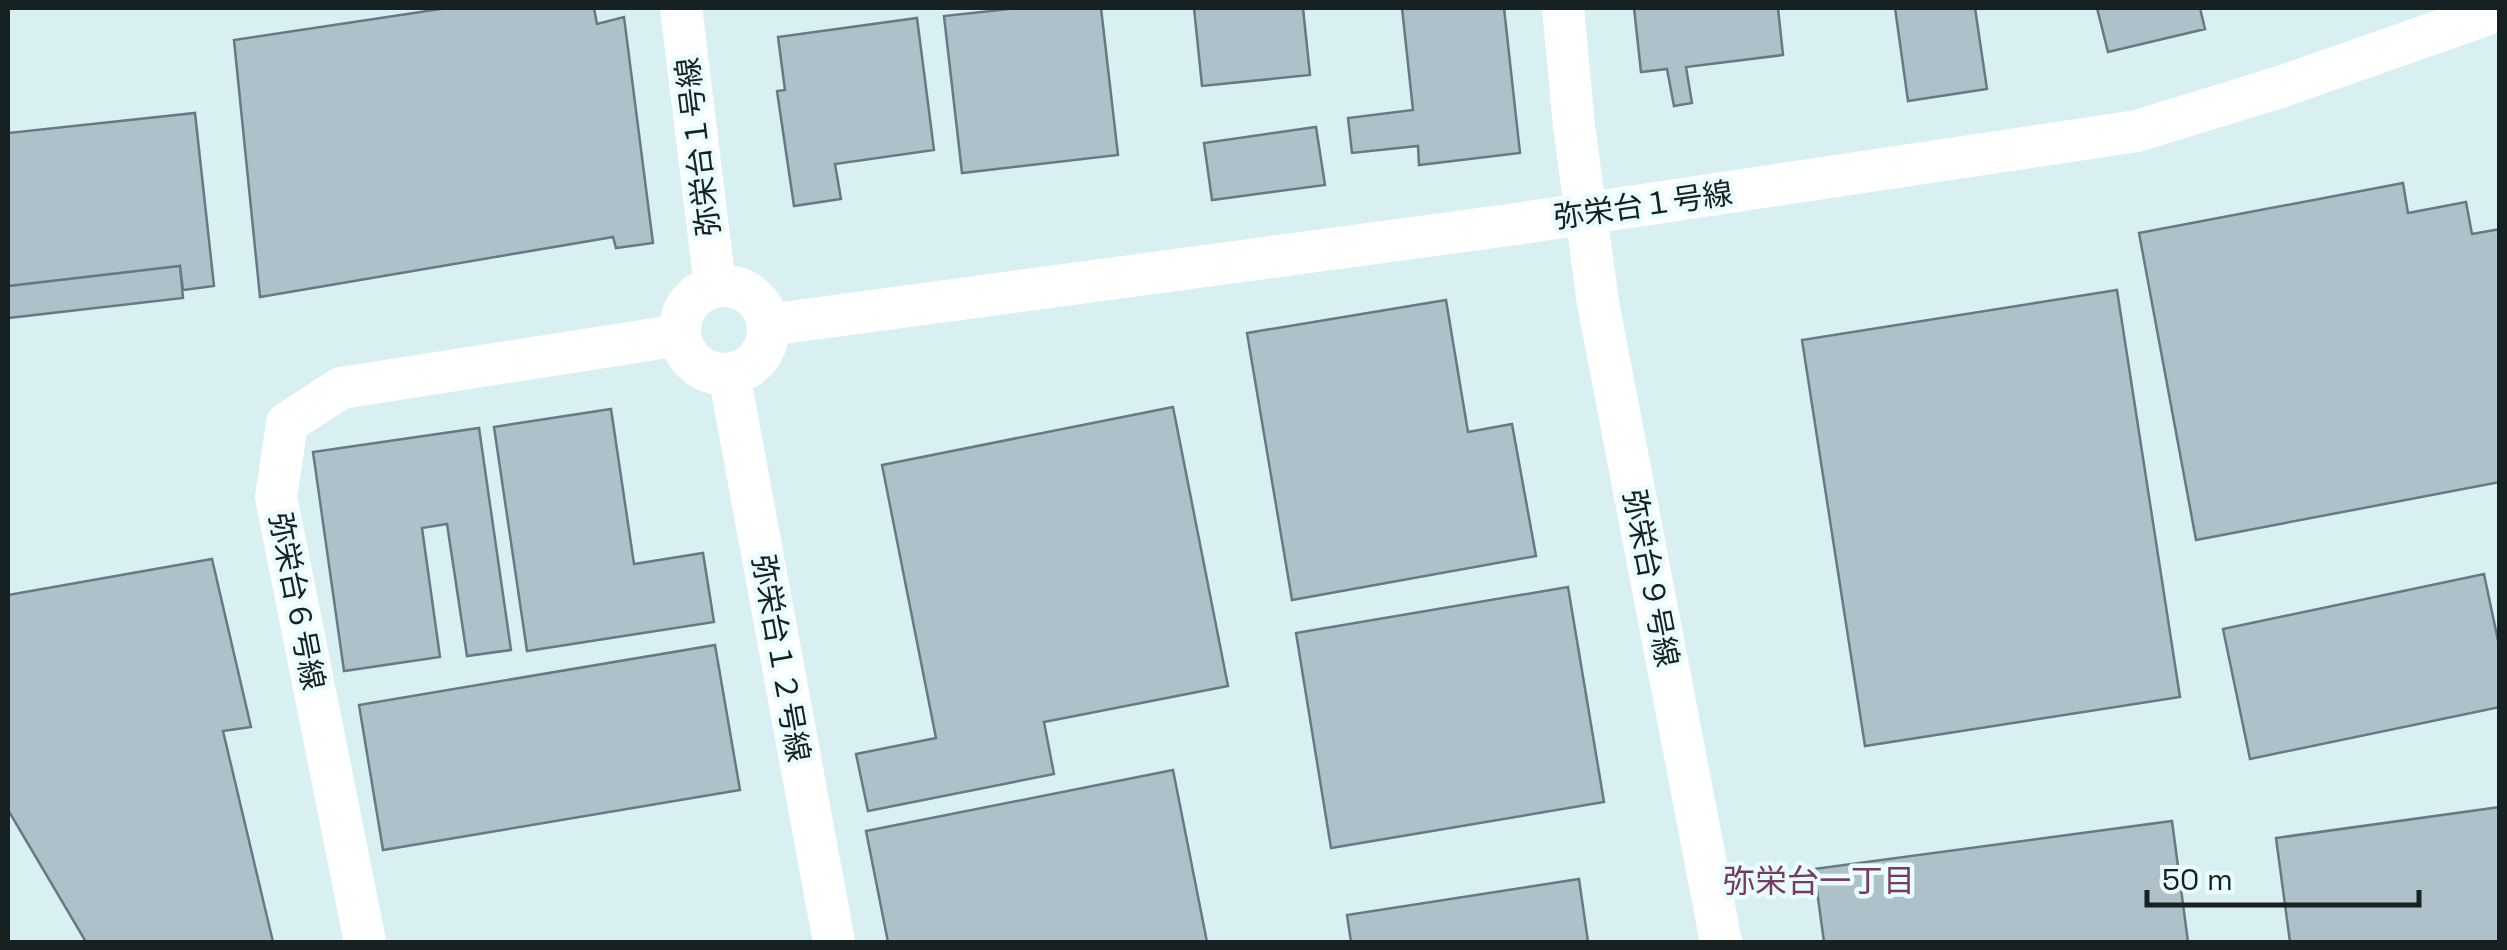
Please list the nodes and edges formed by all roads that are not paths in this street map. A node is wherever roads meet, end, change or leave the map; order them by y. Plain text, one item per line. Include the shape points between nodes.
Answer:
1 (681, 8) edge
2 (1563, 8) edge
3 (2500, 10) edge
4 (1587, 213) junction
5 (715, 286) junction
6 (768, 325) junction
7 (680, 335) junction
8 (729, 374) junction
9 (365, 942) edge
10 (834, 942) edge
11 (1721, 942) edge

1 - 5 street, 弥栄台１号線
2 - 4 street, 弥栄台９号線
3 - 4 street, 弥栄台１号線 via 2137,131
4 - 6 street, 弥栄台１号線
4 - 11 street, 弥栄台９号線 via 1598,303
5 - 6 street via 749,292
5 - 7 street via 688,303
6 - 8 street via 759,357
7 - 8 street via 695,364
7 - 9 street, 弥栄台６号線 via 341,388 287,423 276,497
8 - 10 street, 弥栄台１２号線

